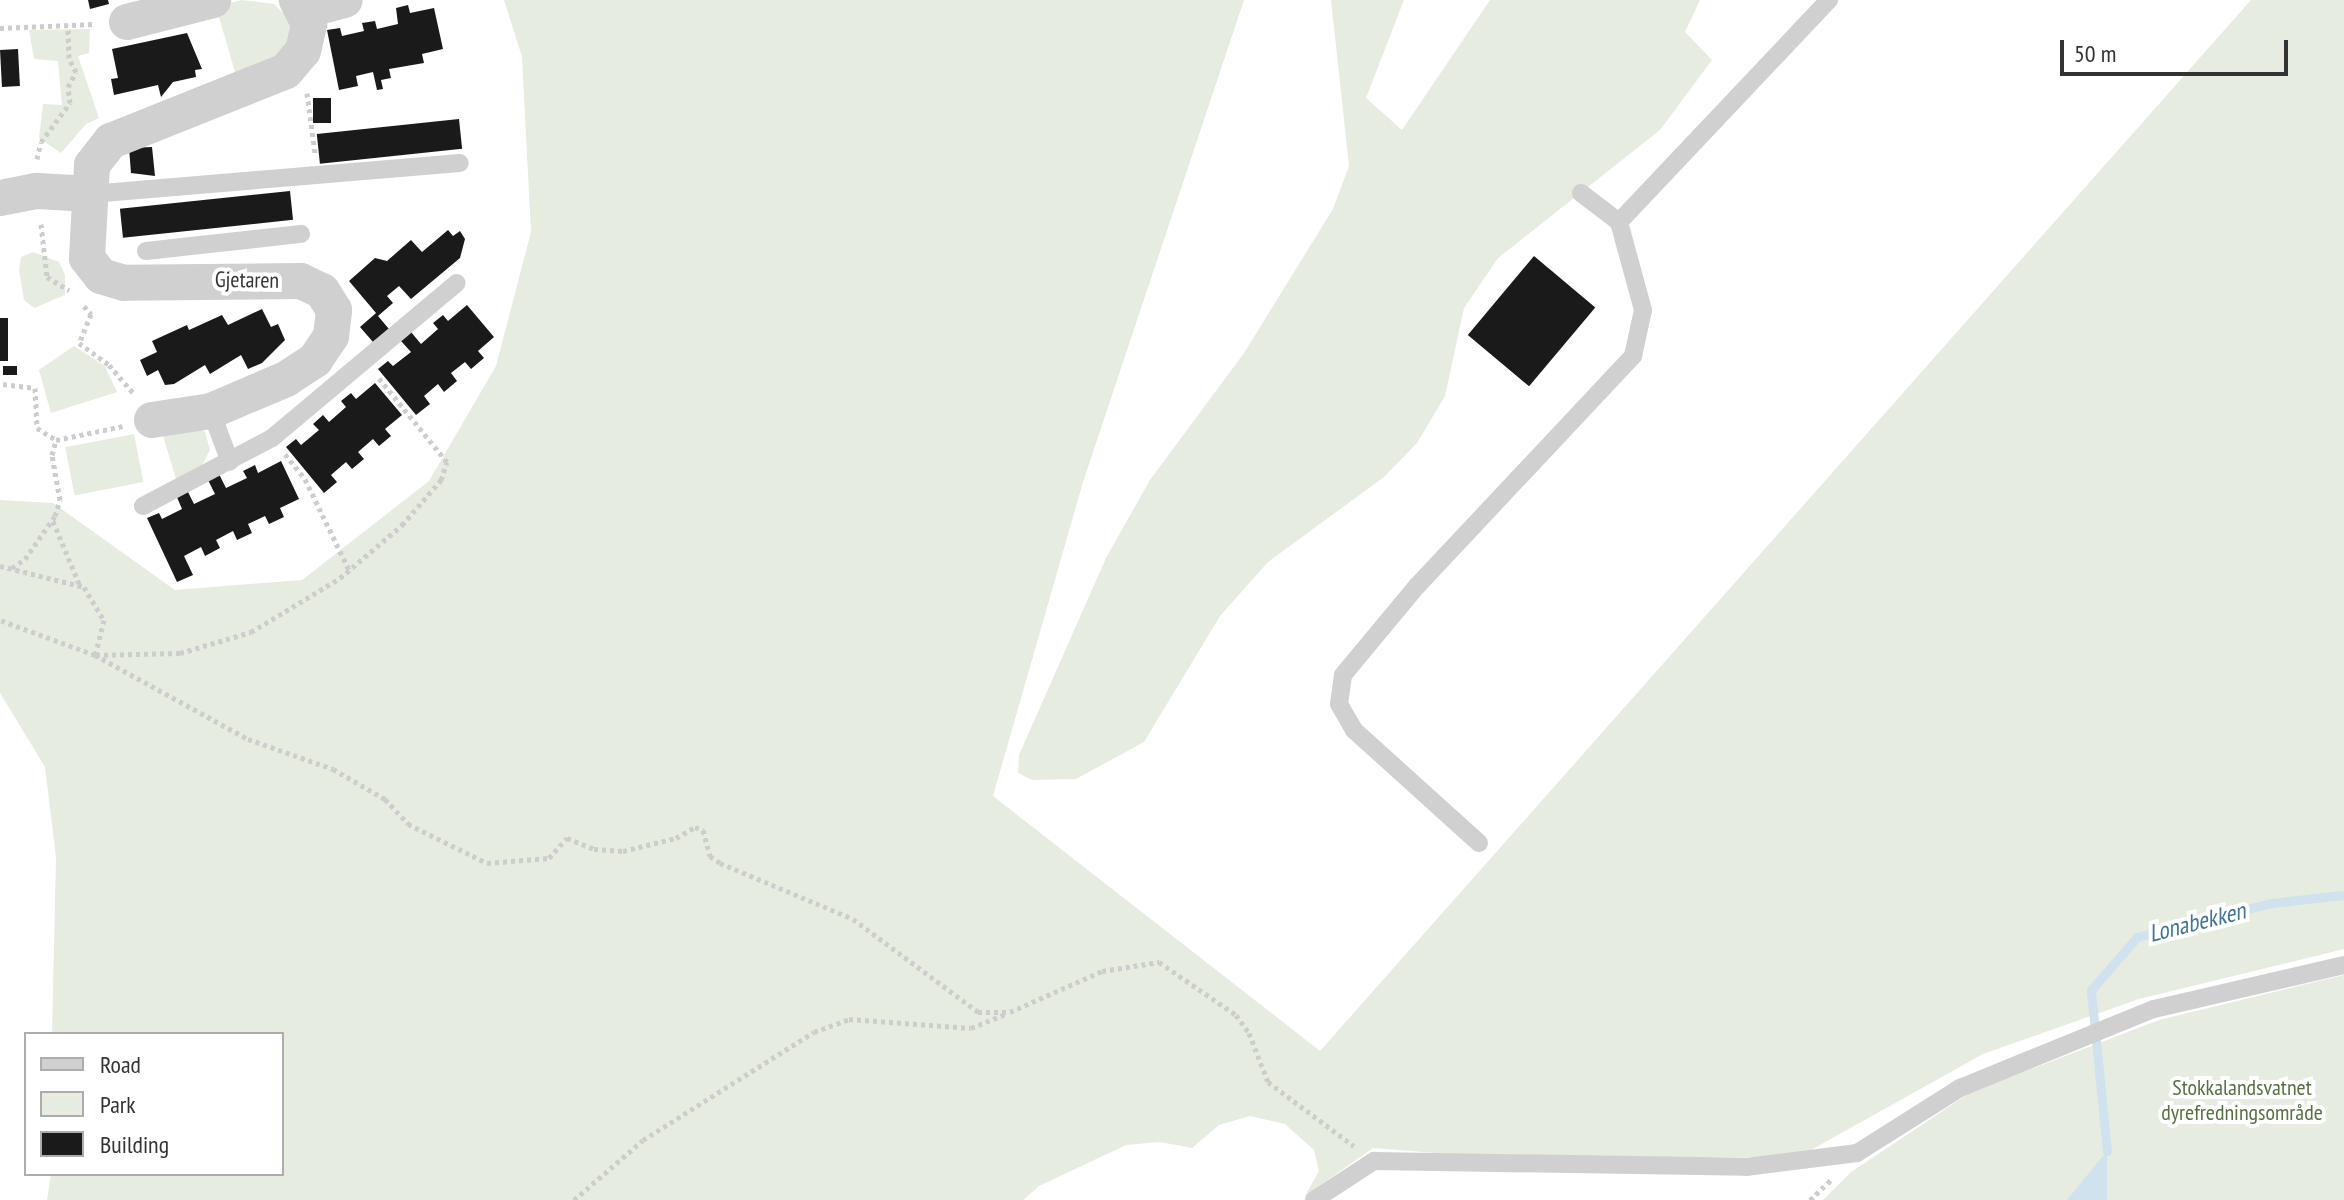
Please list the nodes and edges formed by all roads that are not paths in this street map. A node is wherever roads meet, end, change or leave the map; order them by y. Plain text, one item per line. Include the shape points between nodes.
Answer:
1 (213, 0) edge
2 (345, 0) edge
3 (1829, 0) edge
4 (302, 5) edge
5 (127, 22) road end
6 (460, 163) dead end
7 (1581, 193) dead end
8 (91, 194) junction
9 (0, 198) edge
10 (1619, 222) junction
11 (301, 234) dead end
12 (146, 251) dead end
13 (196, 263) junction
14 (457, 283) dead end
15 (211, 411) junction
16 (152, 420) road end
17 (230, 462) junction
18 (143, 506) dead end
19 (1479, 843) dead end
20 (2344, 965) edge
21 (1314, 1200) edge

1 - 5 street
2 - 4 street
3 - 10 lane
4 - 8 street, Gjetaren via 309,24 303,51 293,63 265,82 111,141 92,165
6 - 8 lane
7 - 10 lane
8 - 9 street via 37,191
8 - 13 street, Gjetaren via 87,258 101,276 124,283
10 - 19 lane via 1643,310 1633,356 1417,586 1343,675 1339,704 1354,730
11 - 13 lane
12 - 13 lane
13 - 15 street, Gjetaren via 301,281 322,291 334,310 331,336 315,360 286,379
14 - 17 lane via 272,438
15 - 16 street, Gjetaren
15 - 17 lane
17 - 18 lane
20 - 21 lane via 2140,1014 1960,1088 1857,1153 1746,1167 1374,1161

